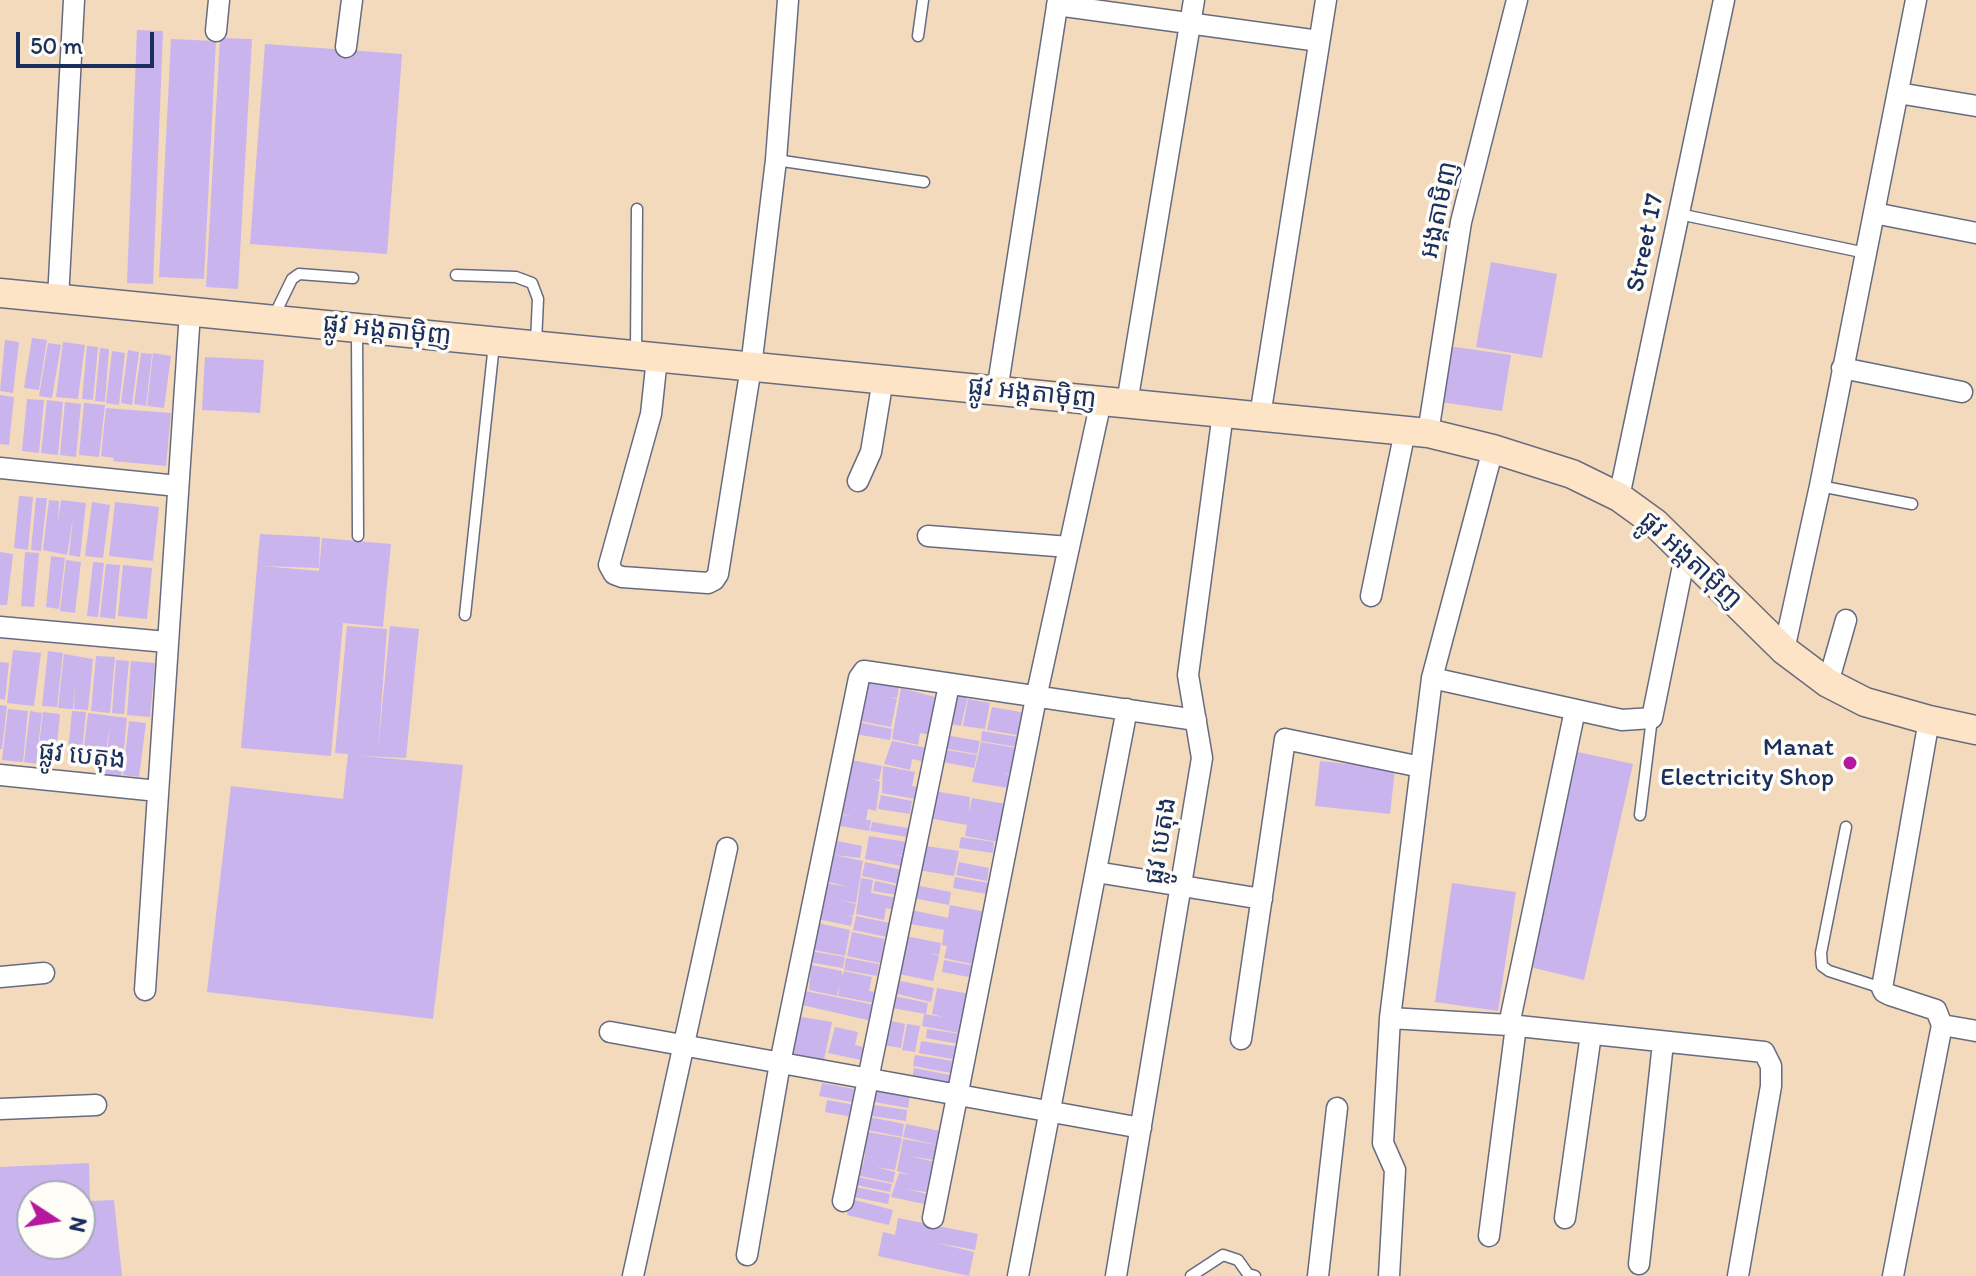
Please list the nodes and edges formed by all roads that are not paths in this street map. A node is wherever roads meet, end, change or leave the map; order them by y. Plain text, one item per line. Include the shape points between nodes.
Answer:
1 (74, 0) edge
2 (219, 0) edge
3 (352, 0) edge
4 (788, 0) edge
5 (923, 0) edge
6 (1194, 0) edge
7 (1326, 0) edge
8 (1517, 0) edge
9 (1724, 0) edge
10 (1916, 0) edge
11 (1058, 2) edge
12 (1190, 23) junction
13 (216, 31) dead end
14 (918, 36) dead end
15 (1319, 41) junction
16 (346, 47) dead end
17 (1898, 93) junction
18 (1976, 106) edge
19 (776, 160) junction
20 (924, 182) dead end
21 (637, 209) dead end
22 (1874, 213) junction
23 (1679, 214) junction
24 (1976, 233) edge
25 (1866, 253) junction
26 (456, 275) dead end
27 (353, 278) dead end
28 (0, 293) edge
29 (58, 299) junction
30 (190, 312) junction
31 (272, 320) junction
32 (357, 328) junction
33 (495, 342) junction
34 (536, 346) junction
35 (646, 356) junction
36 (751, 367) junction
37 (1842, 368) junction
38 (883, 379) junction
39 (997, 391) junction
40 (1962, 392) dead end
41 (1114, 402) junction
42 (1223, 413) junction
43 (1260, 416) junction
44 (1416, 432) junction
45 (1493, 449) junction
46 (0, 468) edge
47 (858, 481) dead end
48 (178, 486) junction
49 (1820, 486) junction
50 (1619, 497) junction
51 (1912, 504) dead end
52 (358, 536) dead end
53 (928, 536) dead end
54 (1069, 547) junction
55 (1686, 551) junction
56 (1371, 596) dead end
57 (465, 615) dead end
58 (1846, 620) dead end
59 (0, 627) edge
60 (167, 642) junction
61 (1784, 650) junction
62 (1432, 678) junction
63 (1828, 683) junction
64 (949, 685) junction
65 (1036, 698) junction
66 (1127, 709) junction
67 (1575, 710) junction
68 (1652, 718) junction
69 (1196, 720) junction
70 (1929, 720) junction
71 (1976, 730) edge
72 (1421, 767) junction
73 (0, 775) edge
74 (158, 791) junction
75 (1640, 815) dead end
76 (1846, 827) dead end
77 (727, 848) dead end
78 (1096, 872) junction
79 (1181, 885) junction
80 (1262, 899) junction
81 (44, 973) dead end
82 (0, 977) edge
83 (1882, 988) junction
84 (145, 990) dead end
85 (1390, 1018) junction
86 (1512, 1025) junction
87 (1942, 1025) junction
88 (1976, 1031) edge
89 (610, 1032) dead end
90 (1591, 1034) junction
91 (1241, 1039) dead end
92 (1663, 1043) junction
93 (683, 1046) junction
94 (780, 1063) junction
95 (870, 1079) junction
96 (958, 1095) junction
97 (96, 1105) dead end
98 (1337, 1108) dead end
99 (0, 1109) edge
100 (1050, 1112) junction
101 (1141, 1128) junction
102 (843, 1201) dead end
103 (933, 1218) dead end
104 (1565, 1218) dead end
105 (1489, 1236) dead end
106 (747, 1255) dead end
107 (1639, 1264) dead end
108 (633, 1276) edge
109 (1018, 1276) edge
110 (1116, 1276) edge
111 (1191, 1276) edge
112 (1255, 1276) edge
113 (1318, 1276) edge
114 (1389, 1276) edge
115 (1738, 1276) edge
116 (1893, 1276) edge

1 - 29 street
2 - 13 street
3 - 16 street
4 - 19 street
5 - 14 lane
6 - 12 street
7 - 15 street
8 - 44 street, អង្គតាមិញ
9 - 23 street, Street 17
10 - 17 street
11 - 12 street
11 - 39 street
12 - 15 street
12 - 41 street
15 - 43 street
17 - 18 street
17 - 22 street
19 - 20 lane
19 - 36 street
21 - 35 lane
22 - 24 street
22 - 25 street
23 - 25 lane
23 - 50 street, Street 17
25 - 37 street
26 - 34 lane via 516,277 532,283 538,299
27 - 31 lane via 299,274
28 - 29 street, ផ្លូវ អង្តតាម៉ិញ
29 - 30 street, ផ្លូវ អង្តតាម៉ិញ
30 - 31 street, ផ្លូវ អង្តតាម៉ិញ
30 - 48 street
31 - 32 street, ផ្លូវ អង្តតាម៉ិញ
32 - 33 street, ផ្លូវ អង្តតាម៉ិញ
32 - 52 lane
33 - 34 street, ផ្លូវ អង្តតាម៉ិញ
33 - 57 lane
34 - 35 street, ផ្លូវ អង្តតាម៉ិញ
35 - 36 street, ផ្លូវ អង្តតាម៉ិញ
35 - 36 street via 651,414 609,565 622,577 708,583 718,574
36 - 38 street, ផ្លូវ អង្តតាម៉ិញ
37 - 40 street
37 - 49 street
38 - 39 street, ផ្លូវ អង្តតាម៉ិញ
38 - 47 street via 871,452
39 - 41 street, ផ្លូវ អង្តតាម៉ិញ
41 - 42 street, ផ្លូវ អង្តតាម៉ិញ
41 - 54 street
42 - 43 street, ផ្លូវ អង្តតាម៉ិញ
42 - 69 street, ផ្លូវ បេតុង via 1188,675
43 - 44 street, ផ្លូវ អង្តតាម៉ិញ
44 - 45 street, ផ្លូវ អង្តតាម៉ិញ
44 - 56 street, អង្គតាមិញ
45 - 50 street, ផ្លូវ អង្តតាម៉ិញ via 1572,474
45 - 62 street
46 - 48 street
48 - 60 street
49 - 51 lane
49 - 61 street
50 - 55 street, ផ្លូវ អង្តតាម៉ិញ
53 - 54 street
54 - 65 street
55 - 61 street, ផ្លូវ អង្តតាម៉ិញ
55 - 68 street
58 - 63 street
59 - 60 street
60 - 74 street
61 - 63 street, ផ្លូវ អង្តតាម៉ិញ
62 - 67 street
62 - 72 street
63 - 70 street, ផ្លូវ អង្តតាម៉ិញ via 1865,702
64 - 65 street
64 - 94 street via 870,671 859,678
64 - 95 street
65 - 66 street
65 - 96 street
66 - 69 street
66 - 78 street
67 - 68 street via 1622,720
67 - 86 street
68 - 75 lane
69 - 79 street, ផ្លូវ បេតុង via 1202,758
70 - 71 street, ផ្លូវ អង្តតាម៉ិញ
70 - 83 street
72 - 80 street via 1285,739
72 - 85 street
73 - 74 street, ផ្លូវ បេតុង
74 - 84 street
76 - 83 lane via 1822,966
77 - 93 street
78 - 79 street
78 - 100 street
79 - 80 street
79 - 101 street, ផ្លូវ បេតុង
80 - 91 street
81 - 82 street
83 - 87 street via 1936,1010
85 - 86 street
85 - 114 street via 1383,1143 1395,1170
86 - 90 street
86 - 105 street
87 - 88 street
87 - 116 street
89 - 93 street
90 - 92 street
90 - 104 street
92 - 107 street
92 - 115 street via 1764,1052 1771,1066
93 - 94 street
93 - 108 street
94 - 95 street
94 - 106 street
95 - 96 street
95 - 102 street
96 - 100 street
96 - 103 street
97 - 99 street
98 - 113 street
100 - 101 street
100 - 109 street
101 - 110 street, ផ្លូវ បេតុង
111 - 112 lane via 1223,1255 1238,1260

